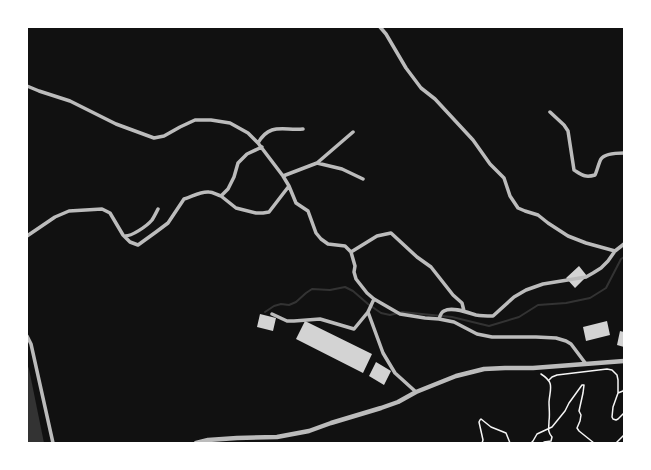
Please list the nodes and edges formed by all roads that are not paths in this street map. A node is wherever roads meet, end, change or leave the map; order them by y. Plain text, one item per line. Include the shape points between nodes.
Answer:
1 (380, 27) edge
2 (27, 86) edge
3 (550, 112) dead end
4 (303, 129) dead end
5 (354, 132) dead end
6 (258, 143) junction
7 (262, 147) junction
8 (624, 153) edge
9 (317, 163) junction
10 (283, 176) junction
11 (363, 179) dead end
12 (290, 186) junction
13 (221, 196) junction
14 (158, 209) dead end
15 (123, 235) junction
16 (27, 236) edge
17 (624, 244) edge
18 (615, 251) junction
19 (351, 252) junction
20 (374, 298) junction
21 (464, 311) junction
22 (368, 312) junction
23 (272, 314) dead end
24 (439, 319) junction
25 (27, 336) edge
26 (624, 361) edge
27 (586, 364) junction
28 (416, 392) junction
29 (53, 443) edge
30 (196, 443) edge

1 - 18 street via 421,88 435,99 473,140 504,178 510,196 518,208 538,215 568,236
2 - 6 street via 70,101 116,124 154,138 164,136 195,120 211,120 230,123 248,133
3 - 8 street via 568,131 574,170 580,174 589,177 595,175 602,158 606,155
4 - 6 street via 270,130
5 - 9 street
6 - 7 street
7 - 10 street
7 - 13 street via 247,154 238,163 228,189
9 - 10 street
9 - 11 street
10 - 12 street
12 - 13 street via 269,212 263,213 236,208
12 - 19 street via 296,203 308,211 321,240 328,244 345,246
13 - 15 street via 201,192 184,199 168,223 138,245
14 - 15 street via 151,221 135,233
15 - 16 street via 110,213 102,209 69,211 55,217
17 - 18 street
18 - 21 street via 601,268 586,277 543,284 526,290 493,316 478,316
19 - 20 street via 356,279
19 - 21 street via 377,236 391,233 432,267 462,303
20 - 22 street
20 - 24 street via 400,314
21 - 24 street via 444,311
22 - 23 street via 354,329 320,319 287,321
22 - 28 street via 383,353 395,373
24 - 27 street via 492,337 556,338 566,341
25 - 29 street
26 - 27 street
27 - 28 street via 484,369 456,376
28 - 30 street via 398,402 309,431 277,437 208,440

